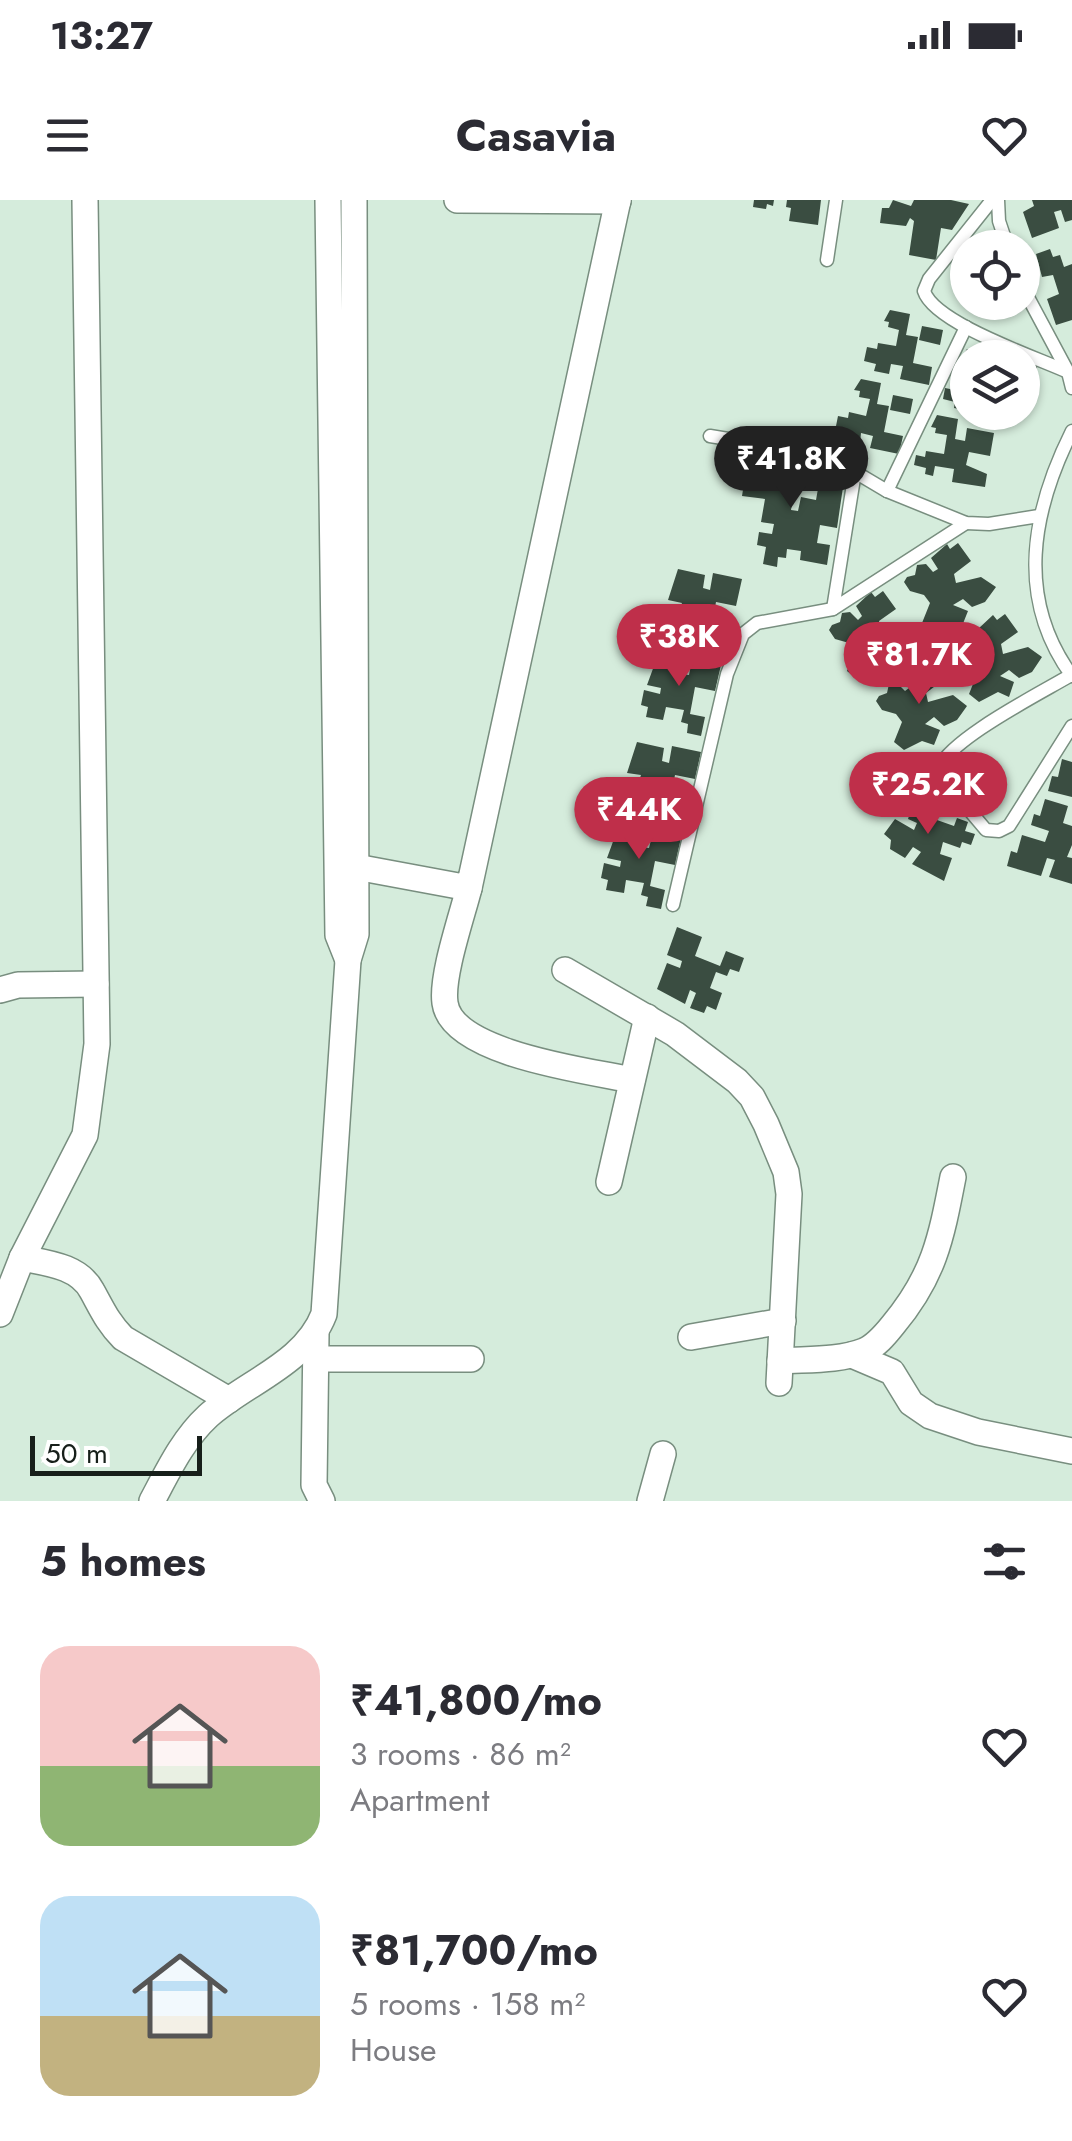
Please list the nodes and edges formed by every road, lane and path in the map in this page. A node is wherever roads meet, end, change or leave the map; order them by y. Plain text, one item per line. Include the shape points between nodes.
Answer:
1 (85, 200) edge
2 (328, 200) edge
3 (354, 200) edge
4 (457, 200) edge
5 (836, 200) edge
6 (995, 200) edge
7 (618, 201) edge
8 (1003, 230) edge
9 (827, 260) dead end
10 (1040, 320) edge
11 (966, 326) junction
12 (1068, 372) junction
13 (1072, 388) edge
14 (1072, 430) edge
15 (710, 436) dead end
16 (856, 472) junction
17 (887, 491) junction
18 (1039, 516) junction
19 (966, 523) junction
20 (833, 609) junction
21 (1072, 675) edge
22 (1072, 726) edge
23 (356, 867) junction
24 (469, 888) junction
25 (672, 905) dead end
26 (348, 960) junction
27 (565, 970) dead end
28 (96, 984) junction
29 (0, 990) edge
30 (647, 1016) junction
31 (632, 1080) junction
32 (953, 1177) dead end
33 (609, 1182) dead end
34 (22, 1258) junction
35 (0, 1314) edge
36 (782, 1321) junction
37 (691, 1338) dead end
38 (316, 1346) junction
39 (852, 1355) junction
40 (471, 1359) dead end
41 (229, 1400) junction
42 (1072, 1451) edge
43 (663, 1454) dead end
44 (152, 1501) edge
45 (322, 1501) edge
46 (650, 1501) edge

1 - 28 street
2 - 26 street via 338,935
3 - 23 street
4 - 7 street
5 - 9 lane
6 - 8 lane
6 - 11 lane via 924,291 933,307
7 - 24 street
10 - 12 lane
11 - 12 lane
11 - 17 lane
12 - 13 lane
14 - 18 lane
15 - 16 lane via 784,448
16 - 17 lane
16 - 20 lane
17 - 19 lane
18 - 19 lane
18 - 21 lane via 1034,544 1043,622
19 - 20 lane
20 - 25 lane via 757,623 736,646
21 - 22 lane via 960,742 937,772 986,830 998,831 1009,826
23 - 24 street
23 - 26 street via 356,934
24 - 31 street via 444,1000 457,1027 514,1054
26 - 38 street via 327,1283
27 - 30 street
28 - 29 street
28 - 34 street via 97,1044 85,1136
30 - 31 street
30 - 36 street via 737,1082 766,1124 789,1194
31 - 33 street
32 - 39 street via 936,1253 916,1298 870,1349
34 - 35 street
34 - 41 street via 74,1272 123,1338
36 - 37 street
36 - 39 street via 780,1372
38 - 40 street
38 - 41 street
38 - 45 street via 314,1485
39 - 42 street via 892,1372 911,1403 930,1416
41 - 44 street via 191,1434
43 - 46 street

